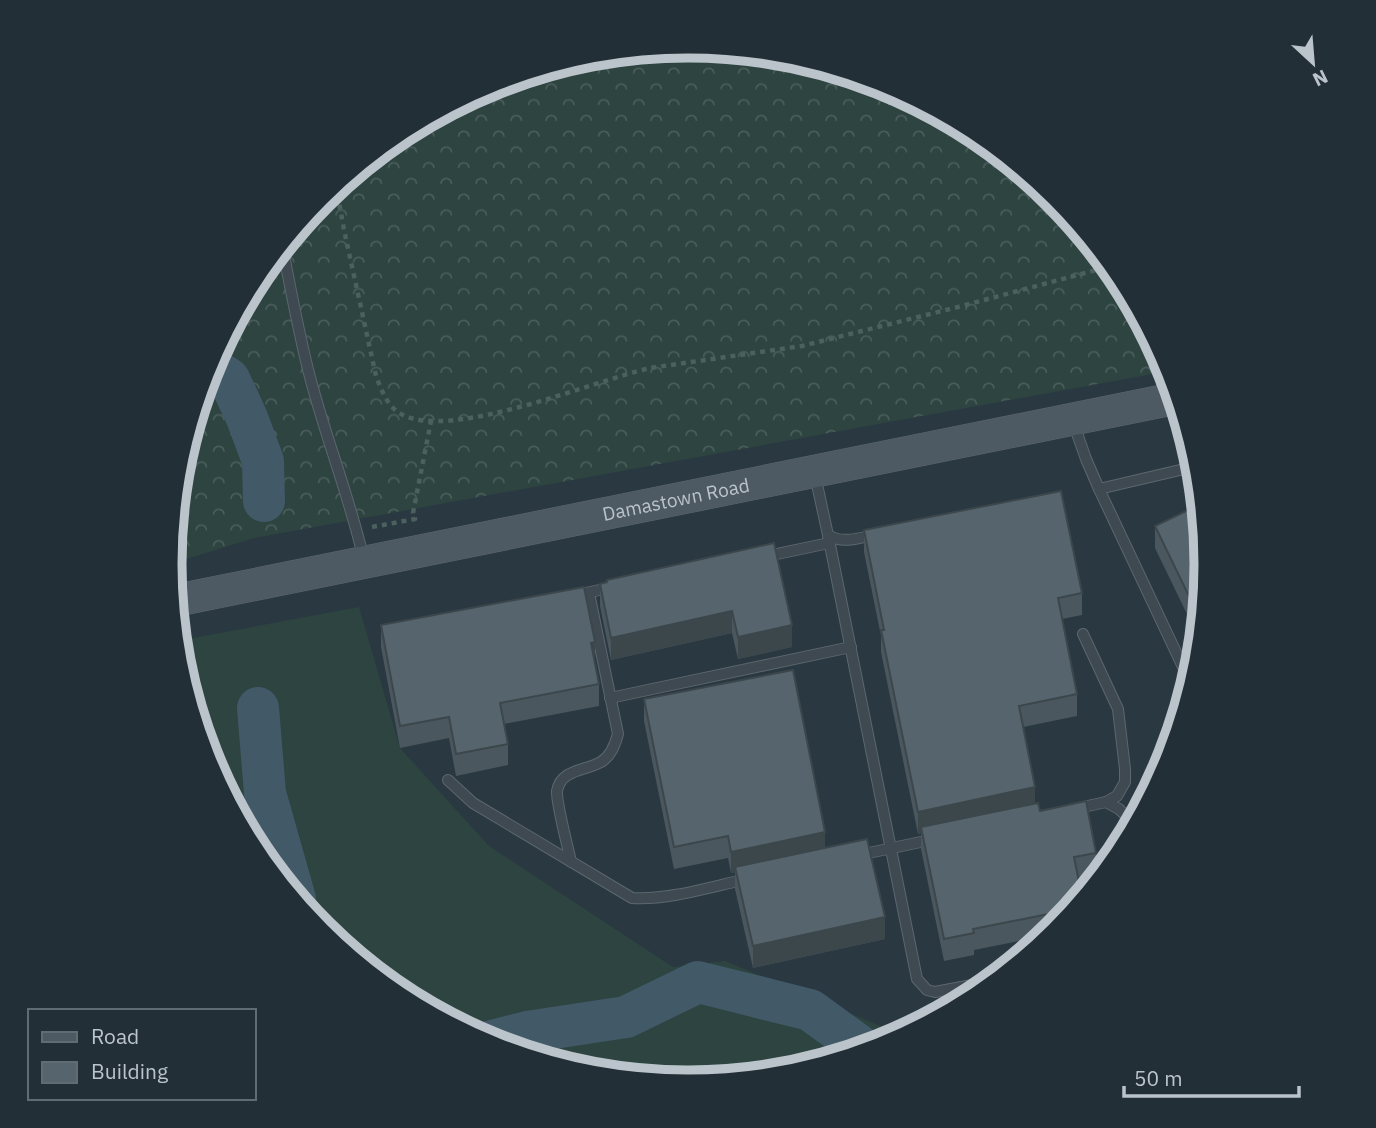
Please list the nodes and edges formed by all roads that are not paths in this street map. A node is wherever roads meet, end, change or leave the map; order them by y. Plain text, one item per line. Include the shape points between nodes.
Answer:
1 (284, 258) edge
2 (1167, 400) edge
3 (1072, 419) junction
4 (1186, 469) edge
5 (814, 471) junction
6 (1099, 489) junction
7 (887, 532) edge
8 (829, 539) junction
9 (749, 560) edge
10 (364, 563) junction
11 (629, 584) edge
12 (589, 593) junction
13 (561, 598) edge
14 (183, 599) edge
15 (1083, 634) dead end
16 (850, 647) junction
17 (1184, 668) edge
18 (610, 698) junction
19 (448, 780) dead end
20 (1106, 802) junction
21 (1066, 811) edge
22 (1126, 816) edge
23 (945, 837) edge
24 (891, 849) junction
25 (851, 857) edge
26 (571, 862) junction
27 (760, 877) edge
28 (968, 986) edge

1 - 10 lane via 311,381
2 - 3 street, Damastown Road
3 - 5 street, Damastown Road
3 - 6 lane
4 - 6 lane
5 - 8 lane
5 - 10 street, Damastown Road
6 - 17 lane
7 - 8 lane via 846,541
8 - 9 lane
8 - 16 lane
10 - 14 street, Damastown Road
11 - 12 lane
12 - 13 lane
12 - 18 lane
15 - 20 lane via 1118,709 1125,782 1117,796
16 - 18 lane
16 - 24 lane
18 - 26 lane via 618,734 615,748 602,761 569,774 560,781 557,793
19 - 26 lane via 473,803
20 - 21 lane
20 - 22 lane
23 - 24 lane
24 - 25 lane
24 - 28 lane via 917,979 935,992
26 - 27 lane via 632,898 668,896

